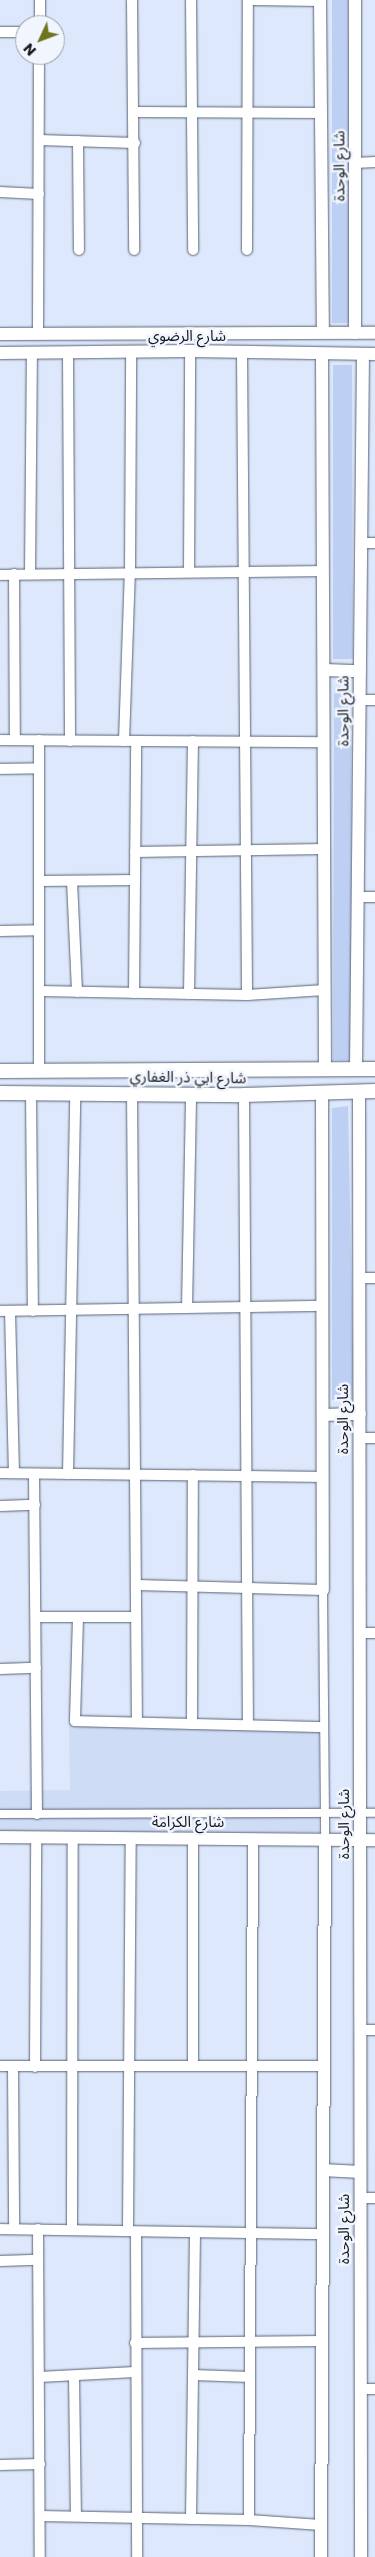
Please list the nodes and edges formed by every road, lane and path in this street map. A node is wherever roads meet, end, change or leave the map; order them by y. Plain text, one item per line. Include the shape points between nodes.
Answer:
1 (40, 0) edge
2 (132, 0) edge
3 (191, 0) edge
4 (248, 0) edge
5 (253, 0) edge
6 (355, 0) edge
7 (320, 1) edge
8 (40, 15) edge
9 (0, 32) edge
10 (15, 32) edge
11 (40, 65) edge
12 (134, 112) junction
13 (248, 113) junction
14 (321, 113) junction
15 (192, 114) junction
16 (39, 140) junction
17 (78, 141) junction
18 (135, 143) junction
19 (375, 162) edge
20 (355, 163) junction
21 (0, 192) edge
22 (39, 194) junction
23 (79, 250) dead end
24 (134, 250) dead end
25 (193, 250) dead end
26 (247, 250) dead end
27 (323, 332) junction
28 (375, 332) edge
29 (38, 333) junction
30 (89, 333) junction
31 (355, 333) junction
32 (0, 334) edge
33 (190, 350) junction
34 (242, 352) junction
35 (32, 353) junction
36 (89, 353) junction
37 (131, 353) junction
38 (0, 354) edge
39 (68, 354) junction
40 (322, 354) junction
41 (369, 354) edge
42 (375, 543) edge
43 (361, 544) junction
44 (323, 571) junction
45 (189, 572) junction
46 (244, 572) junction
47 (130, 573) junction
48 (14, 574) junction
49 (30, 574) junction
50 (69, 574) junction
51 (0, 575) edge
52 (324, 670) junction
53 (360, 671) junction
54 (360, 700) junction
55 (375, 700) edge
56 (0, 740) edge
57 (15, 740) junction
58 (39, 740) junction
59 (70, 740) junction
60 (124, 741) junction
61 (136, 741) junction
62 (193, 741) junction
63 (245, 742) junction
64 (324, 742) junction
65 (39, 768) junction
66 (0, 769) edge
67 (324, 849) junction
68 (191, 851) junction
69 (135, 852) junction
70 (246, 852) junction
71 (135, 880) junction
72 (39, 881) junction
73 (72, 881) junction
74 (358, 897) junction
75 (375, 897) edge
76 (0, 930) edge
77 (39, 930) junction
78 (325, 990) junction
79 (39, 991) junction
80 (77, 992) junction
81 (134, 993) junction
82 (188, 994) junction
83 (247, 995) junction
84 (325, 1069) junction
85 (356, 1069) junction
86 (375, 1069) edge
87 (1, 1071) edge
88 (40, 1071) junction
89 (359, 1091) junction
90 (375, 1091) edge
91 (31, 1092) junction
92 (132, 1092) junction
93 (322, 1092) junction
94 (1, 1093) edge
95 (75, 1093) junction
96 (191, 1094) junction
97 (244, 1095) junction
98 (359, 1278) junction
99 (375, 1278) edge
100 (322, 1306) junction
101 (245, 1307) junction
102 (187, 1308) junction
103 (134, 1309) junction
104 (71, 1310) junction
105 (5, 1311) edge
106 (33, 1311) junction
107 (360, 1414) junction
108 (323, 1415) junction
109 (360, 1438) junction
110 (375, 1438) edge
111 (0, 1473) edge
112 (14, 1473) junction
113 (34, 1474) junction
114 (68, 1474) junction
115 (135, 1475) junction
116 (193, 1476) junction
117 (246, 1476) junction
118 (323, 1477) junction
119 (35, 1505) junction
120 (0, 1506) edge
121 (136, 1585) junction
122 (192, 1586) junction
123 (247, 1588) junction
124 (323, 1590) junction
125 (36, 1617) junction
126 (136, 1617) junction
127 (78, 1618) junction
128 (360, 1633) junction
129 (375, 1633) edge
130 (36, 1668) junction
131 (0, 1669) edge
132 (137, 1722) junction
133 (192, 1724) junction
134 (248, 1725) junction
135 (323, 1727) junction
136 (323, 1813) junction
137 (360, 1813) junction
138 (375, 1813) edge
139 (0, 1814) edge
140 (37, 1814) junction
141 (0, 1837) edge
142 (36, 1838) junction
143 (73, 1838) junction
144 (131, 1838) junction
145 (193, 1838) junction
146 (253, 1839) junction
147 (326, 1839) junction
148 (360, 1840) junction
149 (375, 1840) edge
150 (360, 2030) junction
151 (375, 2030) edge
152 (0, 2066) edge
153 (34, 2066) junction
154 (72, 2066) junction
155 (129, 2066) junction
156 (193, 2066) junction
157 (251, 2066) junction
158 (324, 2066) junction
159 (13, 2067) junction
160 (323, 2170) junction
161 (360, 2172) junction
162 (360, 2198) junction
163 (375, 2198) edge
164 (0, 2229) edge
165 (14, 2229) junction
166 (38, 2229) junction
167 (72, 2229) junction
168 (132, 2230) junction
169 (195, 2233) junction
170 (250, 2234) junction
171 (323, 2234) junction
172 (38, 2260) junction
173 (0, 2261) edge
174 (322, 2341) junction
175 (250, 2342) junction
176 (135, 2343) junction
177 (193, 2343) junction
178 (135, 2372) junction
179 (193, 2375) junction
180 (38, 2377) junction
181 (74, 2377) junction
182 (250, 2377) junction
183 (361, 2388) junction
184 (375, 2389) edge
185 (40, 2464) junction
186 (0, 2465) edge
187 (40, 2516) junction
188 (76, 2516) junction
189 (135, 2518) junction
190 (191, 2519) junction
191 (249, 2520) junction
192 (321, 2525) junction
193 (40, 2557) edge
194 (137, 2557) edge
195 (321, 2557) edge
196 (361, 2557) edge

1 - 8 street
2 - 12 street
3 - 15 street
4 - 13 street
5 - 7 street
6 - 20 street, شارع الوحدة
7 - 14 street, شارع الوحدة
9 - 10 street
11 - 16 street
12 - 15 street
12 - 18 street
13 - 14 street
13 - 15 street
13 - 26 street
14 - 27 street, شارع الوحدة
15 - 25 street
16 - 17 street
16 - 22 street
17 - 18 street
17 - 23 street
18 - 24 street
19 - 20 street
20 - 31 street, شارع الوحدة
21 - 22 street
22 - 29 street
27 - 30 street, شارع الرضوي
27 - 31 street, شارع الرضوي
28 - 31 street, شارع الرضوي
29 - 30 street, شارع الرضوي
29 - 32 street, شارع الرضوي
30 - 36 street
33 - 34 street, شارع الرضوي
33 - 37 street, شارع الرضوي
33 - 45 street
34 - 40 street, شارع الرضوي
34 - 46 street
35 - 38 street, شارع الرضوي
35 - 39 street, شارع الرضوي
35 - 49 street
36 - 37 street, شارع الرضوي
36 - 39 street, شارع الرضوي
37 - 47 street
39 - 50 street
40 - 41 street, شارع الرضوي
40 - 44 street, شارع الوحدة
41 - 43 street, شارع الوحدة
42 - 43 street
43 - 53 street, شارع الوحدة
44 - 46 street
44 - 52 street, شارع الوحدة
45 - 46 street
45 - 47 street
46 - 63 street
47 - 50 street
47 - 60 street
48 - 49 street
48 - 51 street
48 - 57 street
49 - 50 street
50 - 59 street
52 - 53 street
52 - 64 street, شارع الوحدة
53 - 54 street, شارع الوحدة
54 - 55 street
54 - 74 street, شارع الوحدة
56 - 57 street
57 - 58 street
58 - 59 street
58 - 65 street
59 - 60 street
60 - 61 street
61 - 62 street
61 - 69 street
62 - 63 street
62 - 68 street
63 - 64 street
63 - 70 street
64 - 67 street, شارع الوحدة
65 - 66 street
65 - 72 street
67 - 70 street
67 - 78 street, شارع الوحدة
68 - 69 street
68 - 70 street
68 - 82 street
69 - 71 street
70 - 83 street
71 - 73 street
71 - 81 street
72 - 73 street
72 - 77 street
73 - 80 street
74 - 75 street
74 - 85 street, شارع الوحدة
76 - 77 street
77 - 79 street
78 - 83 street
78 - 84 street, شارع الوحدة
79 - 80 street
79 - 88 street
80 - 81 street
81 - 82 street
82 - 83 street
84 - 85 main road, شارع ابي ذر الغفاري
84 - 88 main road, شارع ابي ذر الغفاري
85 - 86 main road, شارع ابي ذر الغفاري
87 - 88 main road, شارع ابي ذر الغفاري
87 - 94 main road
89 - 90 main road, شارع ابي ذر الغفاري
89 - 93 main road, شارع ابي ذر الغفاري
89 - 98 street, شارع الوحدة
91 - 94 main road, شارع ابي ذر الغفاري
91 - 95 main road, شارع ابي ذر الغفاري
91 - 106 street
92 - 95 main road, شارع ابي ذر الغفاري
92 - 96 main road, شارع ابي ذر الغفاري
92 - 103 street
93 - 97 main road, شارع ابي ذر الغفاري
93 - 100 street, شارع الوحدة
95 - 104 street
96 - 97 main road, شارع ابي ذر الغفاري
96 - 102 street
97 - 101 street
98 - 99 street
98 - 107 street, شارع الوحدة
100 - 101 street
100 - 108 street, شارع الوحدة
101 - 102 street
101 - 117 street
102 - 103 street
103 - 104 street
103 - 115 street
104 - 106 street
104 - 114 street
105 - 106 street
105 - 112 street
107 - 108 street
107 - 109 street, شارع الوحدة
108 - 118 street, شارع الوحدة
109 - 110 street
109 - 128 street, شارع الوحدة
111 - 112 street
112 - 113 street
113 - 114 street
113 - 119 street
114 - 115 street
115 - 116 street
115 - 121 street
116 - 117 street
116 - 122 street
117 - 118 street
117 - 123 street
118 - 124 street, شارع الوحدة
119 - 120 street
119 - 125 street
121 - 122 street
121 - 126 street
122 - 123 street
122 - 133 street
123 - 124 street
123 - 134 street
124 - 135 street, شارع الوحدة
125 - 127 street
125 - 130 street
126 - 127 street
126 - 132 street
127 - 132 street via 75,1721
128 - 129 street
128 - 137 street, شارع الوحدة
130 - 131 street
130 - 140 street
132 - 133 street
133 - 134 street
134 - 135 street
135 - 136 street, شارع الوحدة
136 - 137 street, شارع الكرامة
136 - 140 street, شارع الكرامة
136 - 147 street, شارع الوحدة
137 - 138 street, شارع الكرامة
137 - 148 street, شارع الوحدة
139 - 140 street, شارع الكرامة
141 - 142 street, شارع الكرامة
142 - 143 street, شارع الكرامة
142 - 153 street
143 - 144 street, شارع الكرامة
143 - 154 street
144 - 145 street, شارع الكرامة
144 - 155 street
145 - 146 street, شارع الكرامة
145 - 156 street
146 - 147 street, شارع الكرامة
146 - 157 street
147 - 148 street, شارع الكرامة
147 - 158 street, شارع الوحدة
148 - 149 street, شارع الكرامة
148 - 150 street, شارع الوحدة
150 - 151 street
150 - 161 street, شارع الوحدة
152 - 159 street
153 - 154 street
153 - 159 street
154 - 155 street
154 - 167 street
155 - 156 street
155 - 168 street
156 - 157 street
157 - 158 street
157 - 170 street
158 - 160 street, شارع الوحدة
159 - 165 street
160 - 161 street
160 - 171 street, شارع الوحدة
161 - 162 street, شارع الوحدة
162 - 163 street
162 - 183 street, شارع الوحدة
164 - 165 street
165 - 166 street
166 - 167 street
166 - 172 street
167 - 168 street
168 - 169 street
168 - 176 street
169 - 170 street
169 - 177 street
170 - 171 street
170 - 175 street
171 - 174 street, شارع الوحدة
172 - 173 street
172 - 180 street
174 - 175 street
174 - 192 street, شارع الوحدة
175 - 177 street
175 - 182 street
176 - 177 street
176 - 178 street
177 - 179 street
178 - 181 street
178 - 189 street
179 - 182 street
179 - 190 street
180 - 181 street
180 - 185 street
181 - 188 street
182 - 191 street
183 - 184 street
183 - 196 street, شارع الوحدة
185 - 186 street
185 - 187 street
187 - 188 street
187 - 193 street
188 - 189 street
189 - 190 street
189 - 194 street
190 - 191 street
191 - 192 street
192 - 195 street, شارع الوحدة

